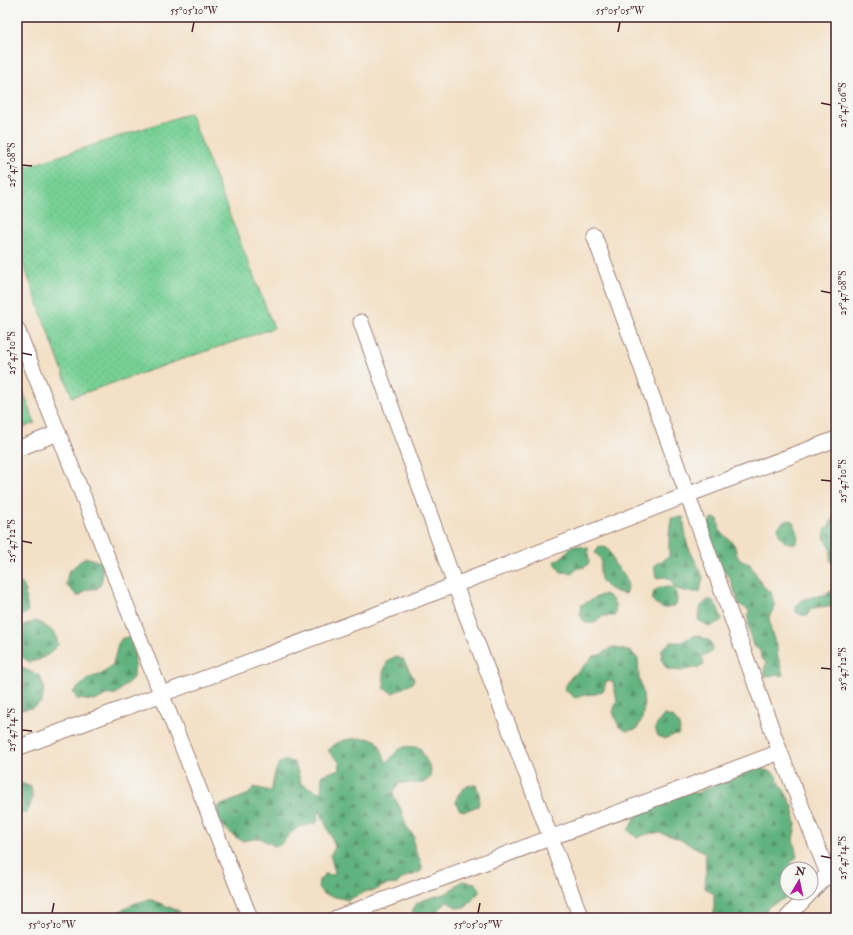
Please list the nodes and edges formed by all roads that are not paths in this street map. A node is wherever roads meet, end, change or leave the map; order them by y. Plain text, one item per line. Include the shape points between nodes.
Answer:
1 (594, 235) dead end
2 (361, 322) dead end
3 (17, 329) edge
4 (58, 433) junction
5 (836, 439) edge
6 (17, 449) edge
7 (687, 495) junction
8 (455, 585) junction
9 (161, 694) junction
10 (17, 748) edge
11 (780, 752) junction
12 (551, 838) junction
13 (833, 873) edge
14 (819, 885) edge
15 (802, 901) edge
16 (250, 918) edge
17 (336, 918) edge
18 (581, 918) edge
19 (787, 918) edge

1 - 7 street
2 - 8 street
3 - 4 street
4 - 6 street
4 - 9 street
5 - 7 street
7 - 8 street
7 - 11 street
8 - 9 street
8 - 12 street
9 - 10 street
9 - 16 street
11 - 12 street
11 - 13 street
12 - 17 street
12 - 18 street
13 - 14 street
15 - 19 street

